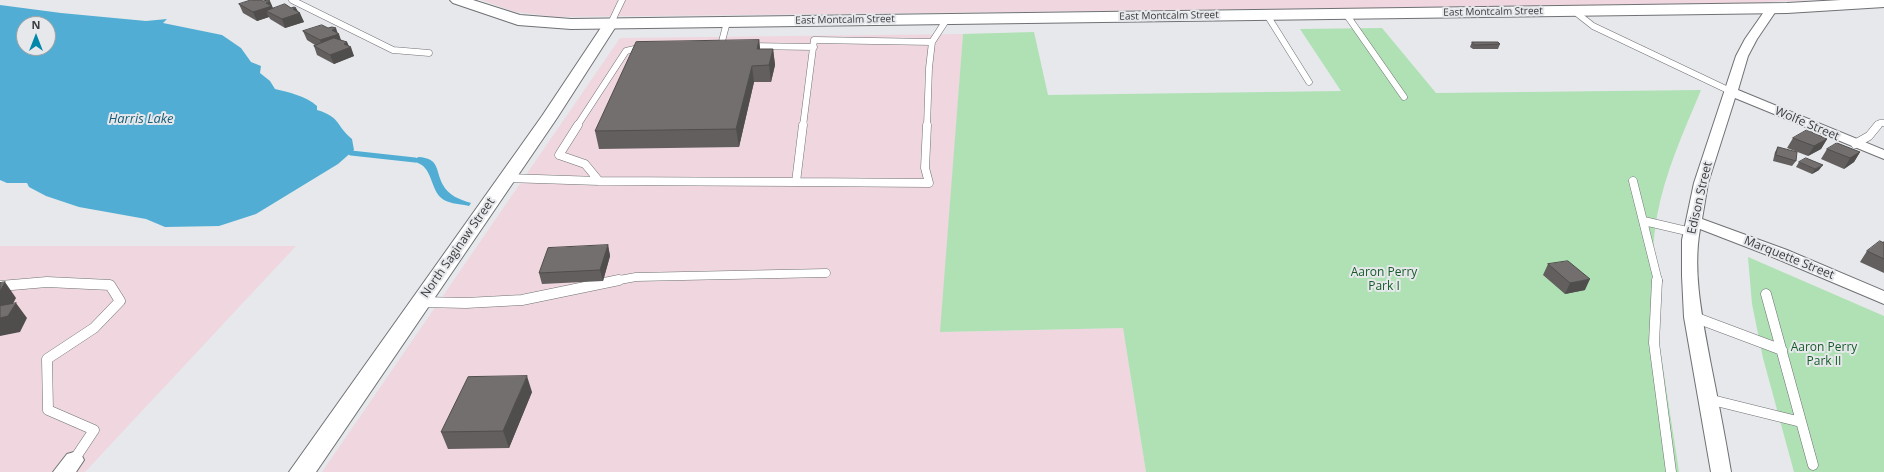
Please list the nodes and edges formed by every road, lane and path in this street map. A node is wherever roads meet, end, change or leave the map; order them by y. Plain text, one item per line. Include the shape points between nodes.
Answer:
1 (292, 0) edge
2 (458, 0) edge
3 (622, 0) edge
4 (1884, 2) edge
5 (1772, 8) junction
6 (1574, 11) junction
7 (1346, 14) junction
8 (1267, 15) junction
9 (947, 19) junction
10 (727, 22) junction
11 (611, 23) junction
12 (932, 42) junction
13 (737, 46) edge
14 (744, 46) edge
15 (648, 47) edge
16 (814, 47) junction
17 (429, 53) dead end
18 (1309, 82) dead end
19 (1730, 91) junction
20 (1404, 97) dead end
21 (1884, 123) edge
22 (1856, 144) junction
23 (1884, 155) edge
24 (507, 178) junction
25 (599, 181) junction
26 (1633, 181) dead end
27 (796, 183) junction
28 (1644, 221) junction
29 (1692, 227) junction
30 (826, 273) dead end
31 (0, 286) edge
32 (1766, 294) dead end
33 (1884, 298) edge
34 (420, 302) junction
35 (1693, 317) junction
36 (1782, 350) junction
37 (1707, 399) junction
38 (1802, 422) junction
39 (1813, 465) dead end
40 (69, 466) edge
41 (302, 472) edge
42 (1672, 472) edge
43 (1721, 472) edge

1 - 17 lane via 393,50
2 - 11 main road, East Montcalm Street via 503,16 526,21 558,24
3 - 11 lane
4 - 5 main road, East Montcalm Street
5 - 6 main road, East Montcalm Street
5 - 19 street, Edison Street via 1746,47
6 - 7 main road, East Montcalm Street
6 - 19 lane via 1593,26
7 - 8 main road, East Montcalm Street
7 - 20 lane
8 - 9 main road, East Montcalm Street
8 - 18 lane
9 - 10 main road, East Montcalm Street
9 - 12 lane
10 - 11 main road, East Montcalm Street
10 - 13 lane via 718,45
11 - 24 street, North Saginaw Street
12 - 16 lane via 814,40
12 - 27 lane via 925,168 929,183
14 - 16 lane
15 - 25 lane via 626,51 559,155 585,164
16 - 27 lane
19 - 22 street, Wolfe Street
19 - 29 street, Edison Street via 1701,183
21 - 22 lane via 1880,123 1869,136
22 - 23 street, Wolfe Street
24 - 25 lane
24 - 34 street, North Saginaw Street
25 - 27 lane
26 - 28 lane
28 - 29 lane
28 - 42 lane via 1658,283 1654,342
29 - 33 street, Marquette Street via 1761,246
29 - 35 street, Edison Street via 1690,276
30 - 34 lane via 636,277 522,300
31 - 40 lane via 47,282 110,285 120,301 94,328 47,359 48,410 94,430
32 - 36 lane
34 - 41 street, North Saginaw Street
35 - 36 lane
35 - 37 street, Edison Street
36 - 38 lane
37 - 38 lane
37 - 43 street, Edison Street
38 - 39 lane

